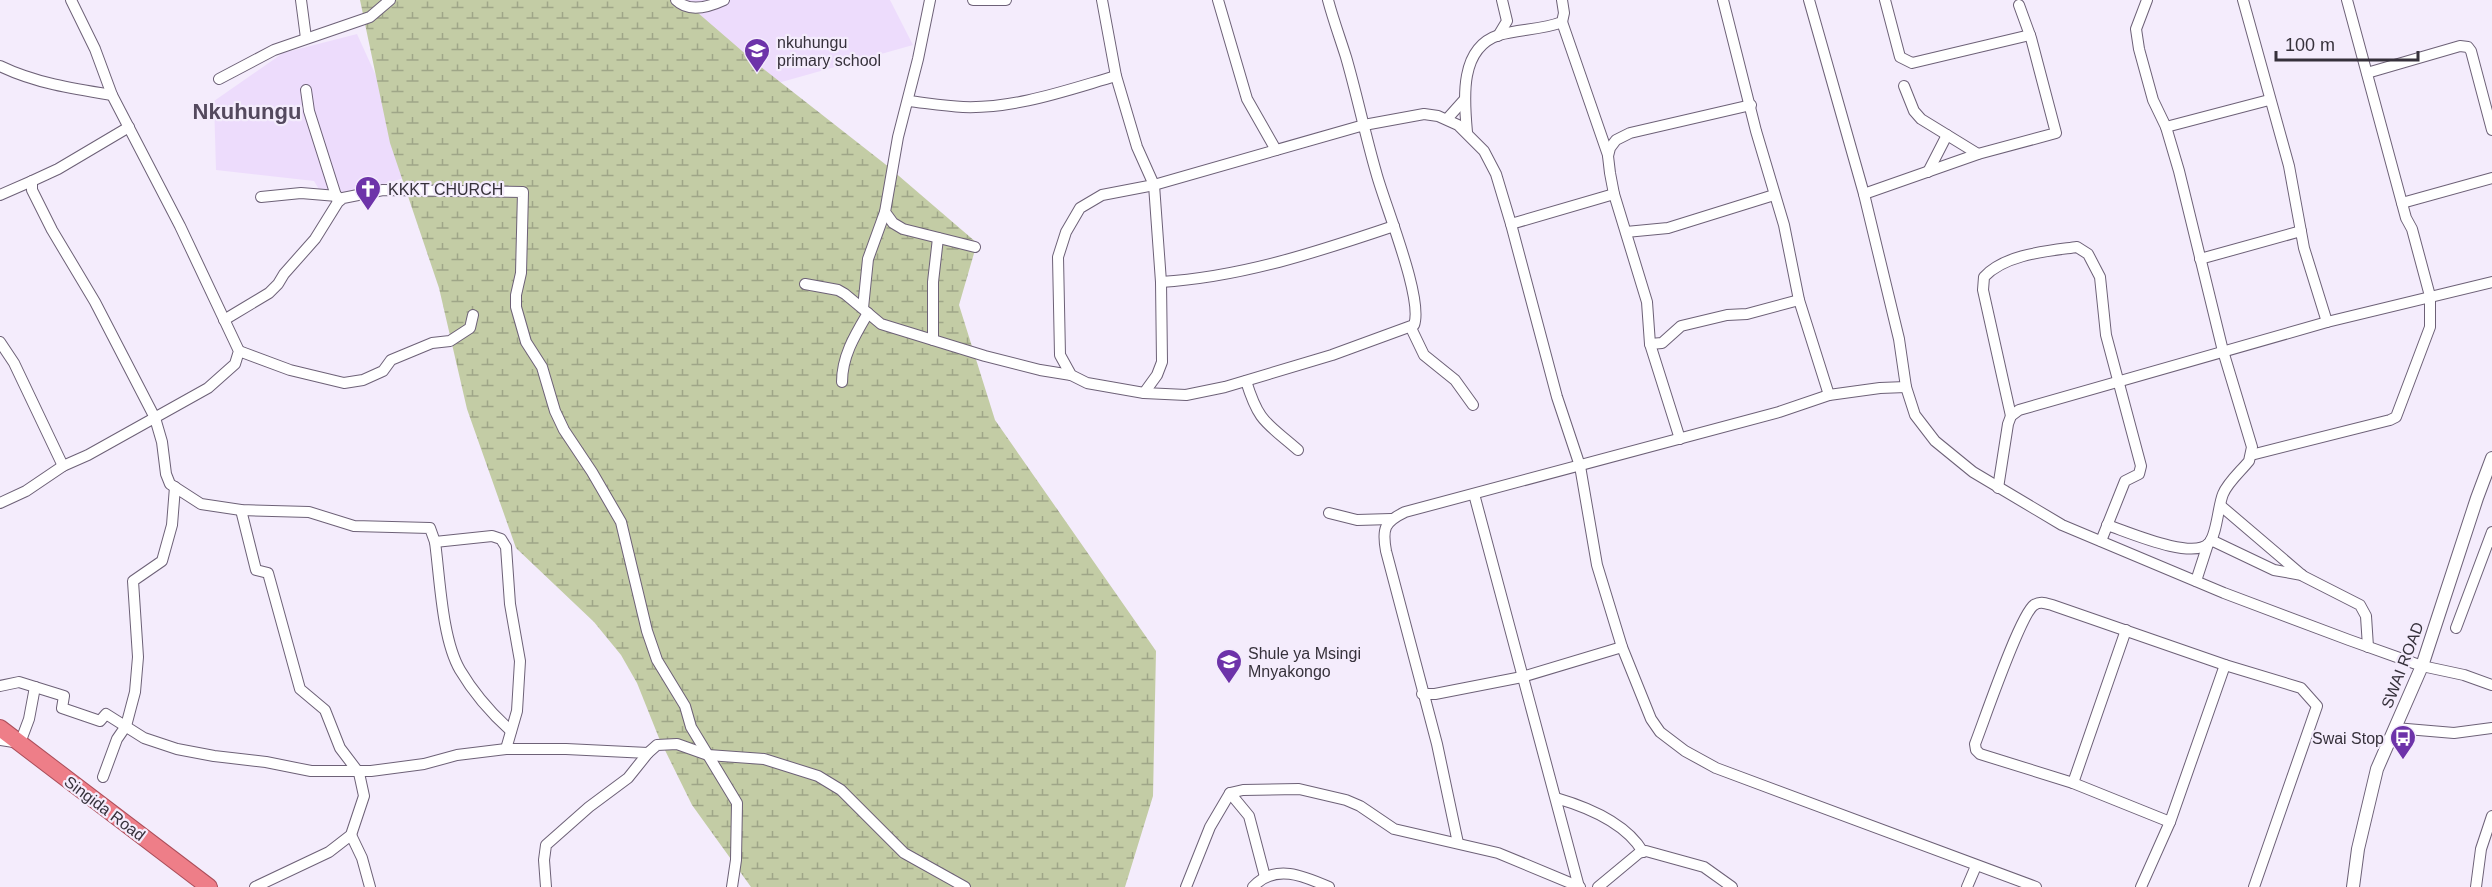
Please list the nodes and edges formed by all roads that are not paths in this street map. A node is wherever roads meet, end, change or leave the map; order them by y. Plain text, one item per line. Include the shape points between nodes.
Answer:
1 (71, 0) edge
2 (301, 0) edge
3 (390, 0) edge
4 (676, 0) edge
5 (724, 0) edge
6 (930, 0) edge
7 (973, 0) edge
8 (1006, 0) edge
9 (1102, 0) edge
10 (1218, 0) edge
11 (1328, 0) edge
12 (1502, 0) edge
13 (1562, 0) edge
14 (1723, 0) edge
15 (1809, 0) edge
16 (1885, 0) edge
17 (2147, 0) edge
18 (2243, 0) edge
19 (2347, 0) edge
20 (2019, 5) dead end
21 (1562, 22) junction
22 (2030, 35) junction
23 (1498, 36) junction
24 (306, 38) junction
25 (0, 66) edge
26 (2367, 73) junction
27 (1116, 76) junction
28 (219, 79) dead end
29 (1904, 86) dead end
30 (306, 90) dead end
31 (112, 95) junction
32 (1464, 100) junction
33 (2269, 100) junction
34 (908, 101) junction
35 (1751, 105) junction
36 (1447, 119) junction
37 (1364, 125) junction
38 (129, 127) junction
39 (2166, 127) junction
40 (2492, 130) edge
41 (1467, 132) junction
42 (1947, 135) junction
43 (1276, 150) junction
44 (1978, 154) junction
45 (1608, 156) junction
46 (1928, 172) junction
47 (2492, 178) edge
48 (32, 181) junction
49 (1154, 185) junction
50 (1614, 194) junction
51 (1864, 194) junction
52 (0, 195) edge
53 (1774, 195) junction
54 (261, 197) dead end
55 (338, 199) junction
56 (2402, 203) junction
57 (885, 212) junction
58 (1511, 224) junction
59 (1394, 226) junction
60 (2301, 231) junction
61 (1626, 232) junction
62 (938, 238) junction
63 (975, 247) dead end
64 (2200, 259) junction
65 (1161, 282) junction
66 (2492, 282) edge
67 (805, 284) dead end
68 (2430, 296) junction
69 (1799, 300) junction
70 (866, 311) junction
71 (473, 315) dead end
72 (224, 320) junction
73 (2327, 322) junction
74 (1411, 328) junction
75 (933, 340) junction
76 (0, 342) edge
77 (1650, 344) junction
78 (239, 351) junction
79 (2223, 351) junction
80 (1071, 375) junction
81 (1246, 381) junction
82 (842, 382) dead end
83 (2119, 382) junction
84 (1906, 387) junction
85 (1144, 393) junction
86 (1829, 395) junction
87 (1473, 405) dead end
88 (2011, 416) junction
89 (155, 418) junction
90 (1680, 439) junction
91 (1298, 450) dead end
92 (2251, 455) junction
93 (2492, 458) edge
94 (63, 466) junction
95 (1580, 466) junction
96 (175, 487) junction
97 (1998, 488) junction
98 (1474, 494) junction
99 (0, 503) edge
100 (2221, 506) junction
101 (241, 510) junction
102 (1329, 513) dead end
103 (1391, 519) junction
104 (2107, 525) junction
105 (2490, 538) edge
106 (2101, 541) junction
107 (435, 542) junction
108 (2210, 542) junction
109 (2302, 574) junction
110 (2196, 581) junction
111 (2456, 628) dead end
112 (2126, 630) junction
113 (1622, 647) junction
114 (2368, 647) junction
115 (2225, 665) junction
116 (2422, 666) junction
117 (1522, 677) junction
118 (2492, 685) edge
119 (0, 686) edge
120 (35, 687) junction
121 (1422, 694) junction
122 (126, 726) junction
123 (0, 728) edge
124 (2395, 728) junction
125 (2492, 728) edge
126 (511, 731) junction
127 (0, 740) edge
128 (20, 743) junction
129 (506, 749) junction
130 (648, 753) junction
131 (708, 755) junction
132 (359, 772) junction
133 (104, 777) dead end
134 (2073, 783) junction
135 (1230, 793) junction
136 (1556, 798) junction
137 (2492, 816) edge
138 (2170, 822) junction
139 (351, 835) junction
140 (1458, 843) junction
141 (1643, 852) junction
142 (1976, 866) junction
143 (1265, 877) junction
144 (209, 887) edge
145 (255, 887) edge
146 (370, 887) edge
147 (546, 887) edge
148 (732, 887) edge
149 (965, 887) edge
150 (1186, 887) edge
151 (1253, 887) edge
152 (1329, 887) edge
153 (1579, 887) edge
154 (1598, 887) edge
155 (1732, 887) edge
156 (1967, 887) edge
157 (2036, 887) edge
158 (2141, 887) edge
159 (2254, 887) edge
160 (2353, 887) edge
161 (2476, 887) edge

1 - 31 street
2 - 24 street
3 - 24 street via 360,21
4 - 5 street via 683,6 708,8
6 - 34 street
7 - 8 street
9 - 27 street
10 - 43 street via 1247,99
11 - 37 street
12 - 23 street via 1507,21
13 - 21 street
14 - 35 street
15 - 51 street
16 - 22 street via 1900,57 1912,63
17 - 39 street via 2136,35 2153,100
18 - 33 street
19 - 26 street
20 - 22 street
21 - 23 street
21 - 45 street
22 - 44 street via 2056,133
23 - 32 street via 1472,58
24 - 28 street
25 - 31 street via 70,88
26 - 40 street via 2468,47
26 - 56 street
27 - 34 street via 1044,97 985,106
27 - 49 street via 1137,147
29 - 42 street via 1921,119
30 - 55 street via 309,111
31 - 38 street
32 - 36 street
32 - 41 street
33 - 39 street
33 - 60 street via 2289,166
34 - 57 street
35 - 45 street via 1630,133 1616,140
35 - 53 street
36 - 37 street via 1424,114
36 - 41 street
37 - 43 street
37 - 59 street
38 - 48 street
38 - 72 street
39 - 64 street
41 - 58 street via 1484,151 1496,174
42 - 44 street
42 - 46 street
43 - 49 street
44 - 46 street
45 - 50 street
46 - 51 street
47 - 56 street
48 - 52 street
48 - 89 street via 32,190 52,230 95,302
49 - 65 street
49 - 80 street via 1102,195 1080,208 1066,232 1056,279 1060,355
50 - 58 street
50 - 61 street
51 - 84 street via 1899,339
53 - 61 street via 1668,228
53 - 69 street
54 - 55 street via 301,193
55 - 72 street via 315,238 279,284
55 - 131 street via 383,190 523,192 516,307 526,342 542,367 564,430 621,522 657,660
56 - 68 street
57 - 62 street via 903,229
57 - 70 street via 868,259
58 - 95 street via 1557,397
59 - 65 street via 1235,273
59 - 74 street via 1416,304 1416,320
60 - 64 street
60 - 73 street
61 - 77 street via 1647,302
62 - 63 street
62 - 75 street
64 - 79 street
65 - 85 street via 1162,362
66 - 68 street
67 - 70 street via 838,290
68 - 73 street
68 - 92 street via 2430,327 2396,417
69 - 77 street via 1681,326 1662,344
69 - 86 street
70 - 75 street via 882,324
70 - 82 street via 849,347
71 - 78 street via 470,328 450,340 391,360 383,371 363,380 319,378
72 - 78 street
73 - 79 street
74 - 81 street
74 - 87 street via 1424,355 1455,381
75 - 80 street via 1018,365
76 - 94 street
77 - 90 street
78 - 89 street via 235,364 220,379
79 - 83 street
79 - 92 street via 2252,447
80 - 85 street via 1087,383
81 - 85 street via 1186,396
81 - 91 street via 1259,415
83 - 88 street
83 - 88 street via 2106,335 2100,277 2088,254 2077,247 2027,255 1984,277 1983,290
83 - 104 street via 2141,471 2125,481
84 - 86 street
84 - 97 street via 1915,415 1935,441
86 - 90 street
88 - 97 street
89 - 94 street
89 - 96 street via 166,474
90 - 95 street
92 - 100 street via 2223,493
93 - 116 street, SWAI ROAD
94 - 99 street
95 - 98 street
95 - 113 street via 1598,564
96 - 101 street via 201,504
96 - 122 street via 172,525 162,561 133,581 138,657 135,692
97 - 106 street via 2062,525
98 - 103 street
98 - 117 street
100 - 108 street
100 - 109 street
101 - 107 street via 309,512 354,526 430,528
101 - 132 street via 256,570 268,573 300,689 325,710 340,748
102 - 103 street via 1357,520
103 - 121 street via 1384,539
104 - 106 street
104 - 108 street via 2176,546 2202,547
105 - 111 street
106 - 110 street
107 - 126 street via 449,640 460,670
107 - 126 street via 492,536 501,539 506,547 520,661
108 - 109 street via 2269,568
108 - 110 street
109 - 114 street via 2360,604 2366,616
110 - 114 street
112 - 115 street
112 - 134 street
112 - 134 street via 2052,605 2035,604 2022,623 1976,744 1980,754
113 - 117 street
113 - 142 street via 1651,719 1660,732 1685,751 1757,785
114 - 116 street
115 - 138 street
115 - 159 street via 2301,688 2317,706
116 - 118 street
116 - 124 street, SWAI ROAD
117 - 121 street
117 - 136 street
119 - 120 street via 19,682
120 - 122 street via 64,696 62,708 100,721 106,714
120 - 128 street
121 - 140 street
122 - 132 street via 144,738 177,749 296,769
122 - 133 street via 117,739
123 - 128 highway, Singida Road
124 - 125 street via 2454,733
124 - 160 street, SWAI ROAD via 2377,769
126 - 129 street
127 - 128 street
128 - 144 highway, Singida Road
129 - 130 street
129 - 132 street
130 - 131 street via 657,745 677,744
130 - 147 street via 628,778 546,845
131 - 148 street via 739,809
131 - 149 street via 764,759 818,776 841,790 904,853
132 - 139 street via 364,796
134 - 138 street
135 - 140 street via 1299,789 1354,803 1394,829
135 - 143 street via 1249,816
135 - 150 street via 1210,827
136 - 141 street via 1582,806 1618,828 1632,837
136 - 153 street
137 - 161 street via 2481,849
138 - 158 street
139 - 145 street via 329,852
139 - 146 street
140 - 153 street via 1498,853
141 - 154 street
141 - 155 street via 1704,867
142 - 156 street
142 - 157 street
143 - 151 street
143 - 152 street via 1302,875

